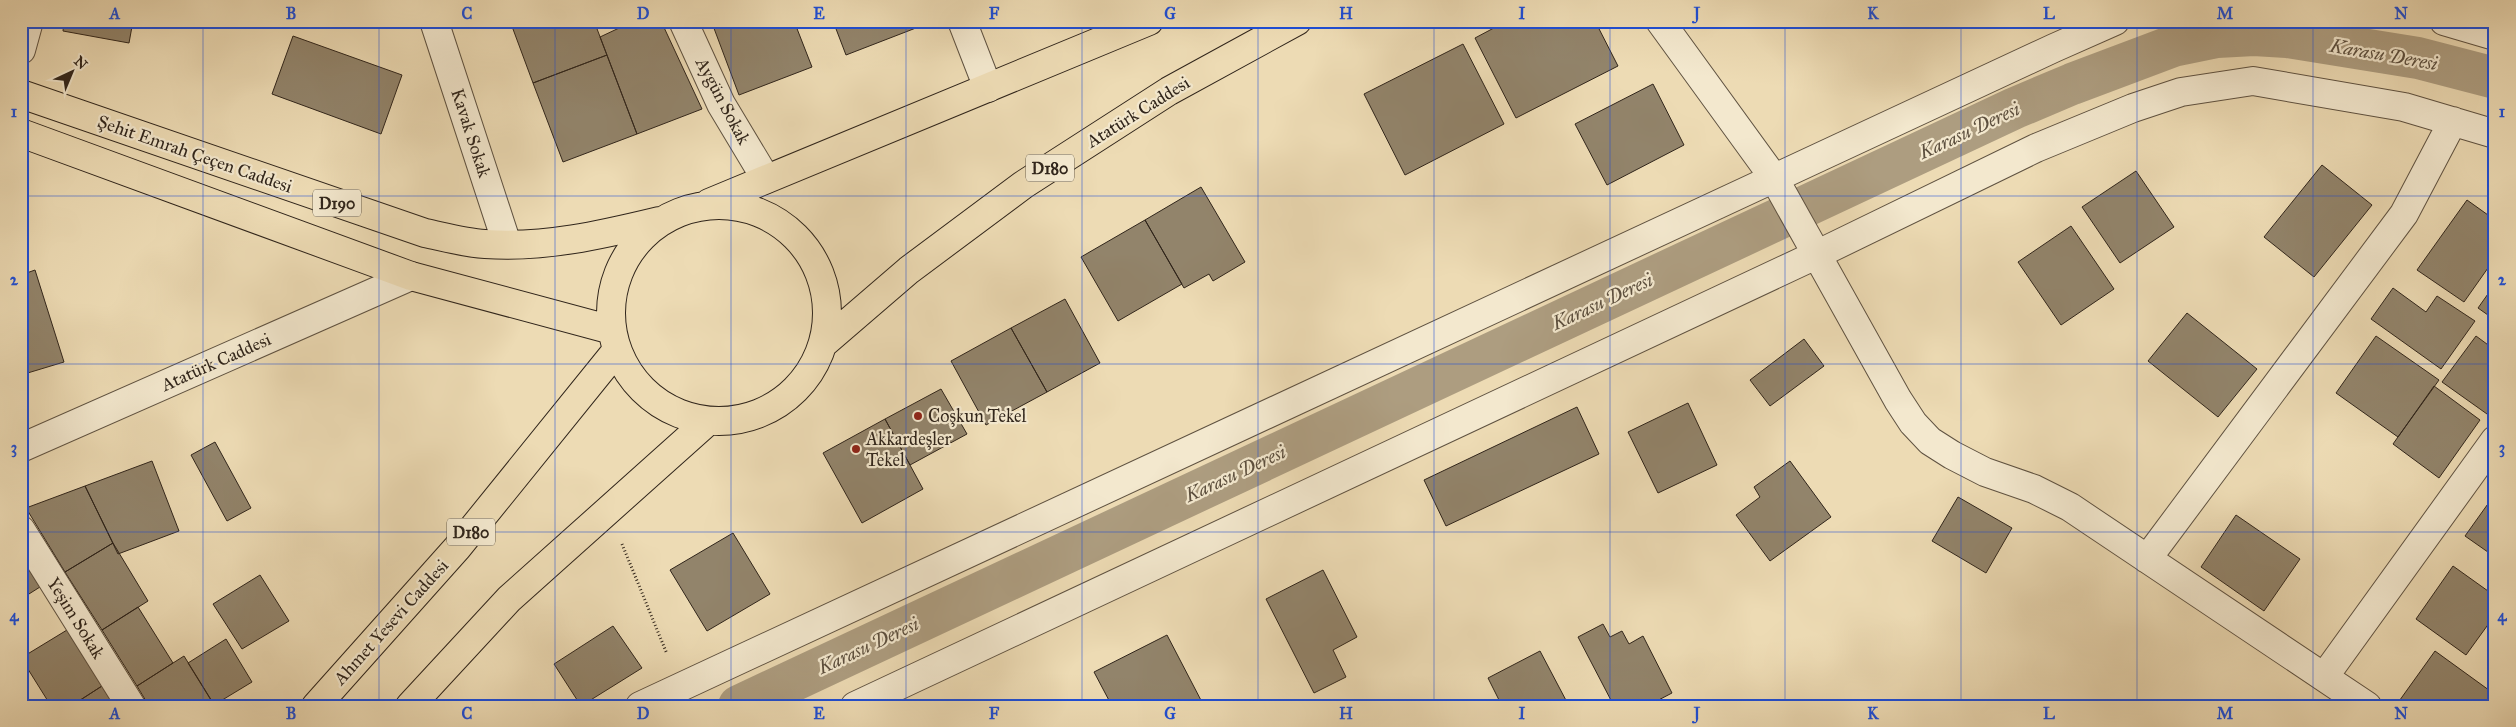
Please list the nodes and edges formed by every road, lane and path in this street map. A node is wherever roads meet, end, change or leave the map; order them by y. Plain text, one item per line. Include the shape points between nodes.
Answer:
1 (29, 21) edge
2 (434, 21) edge
3 (683, 21) edge
4 (962, 21) edge
5 (1149, 21) edge
6 (1297, 21) edge
7 (1660, 21) edge
8 (2115, 21) edge
9 (2444, 21) edge
10 (2495, 36) edge
11 (21, 50) edge
12 (988, 88) junction
13 (21, 94) edge
14 (2453, 121) junction
15 (21, 133) edge
16 (2495, 134) edge
17 (1774, 178) junction
18 (766, 179) junction
19 (702, 206) junction
20 (663, 220) junction
21 (507, 244) junction
22 (1818, 254) junction
23 (411, 276) junction
24 (614, 340) junction
25 (823, 344) junction
26 (708, 421) junction
27 (2495, 440) edge
28 (21, 448) edge
29 (603, 514) junction
30 (21, 530) edge
31 (2147, 559) junction
32 (2324, 677) junction
33 (681, 688) junction
34 (131, 706) edge
35 (316, 706) edge
36 (410, 706) edge
37 (640, 706) edge
38 (855, 706) edge
39 (2367, 706) edge

1 - 11 street
2 - 21 street, Kavak Sokak
3 - 18 street, Aygün Sokak via 721,104
4 - 12 street
5 - 12 highway, Atatürk Caddesi
6 - 25 highway, Atatürk Caddesi / D180 via 1169,91 1031,180 909,270
7 - 17 street
8 - 17 street
9 - 10 street
12 - 18 highway, Atatürk Caddesi
13 - 21 highway, Şehit Emrah Çeçen Caddesi / D190 via 425,233 484,244
14 - 16 street
14 - 22 street via 2404,107 2253,82 2182,92 2091,123
14 - 31 street via 2404,214
15 - 23 highway, D190
17 - 22 street
17 - 33 street
18 - 19 highway, Atatürk Caddesi
19 - 20 highway, Atatürk Caddesi
19 - 25 highway, Atatürk Caddesi via 724,205 764,215 798,240 812,257 826,296
20 - 21 highway, Şehit Emrah Çeçen Caddesi / D190 via 590,238 543,244
20 - 24 highway, Atatürk Caddesi via 645,233 620,267 613,294
22 - 31 street via 1898,400 1930,441 1985,472 2034,489 2070,507
22 - 38 street
23 - 24 highway, D190
23 - 28 street, Atatürk Caddesi
24 - 26 highway, Atatürk Caddesi via 635,381 656,400 680,414
24 - 35 highway, Ahmet Yesevi Caddesi / D180 via 457,548
25 - 26 highway, Atatürk Caddesi via 799,386 781,402 736,420
26 - 29 highway
27 - 32 street
29 - 33 path via 622,544
29 - 36 highway via 509,599
30 - 34 street, Yeşim Sokak
31 - 32 street
32 - 39 street
33 - 37 street

